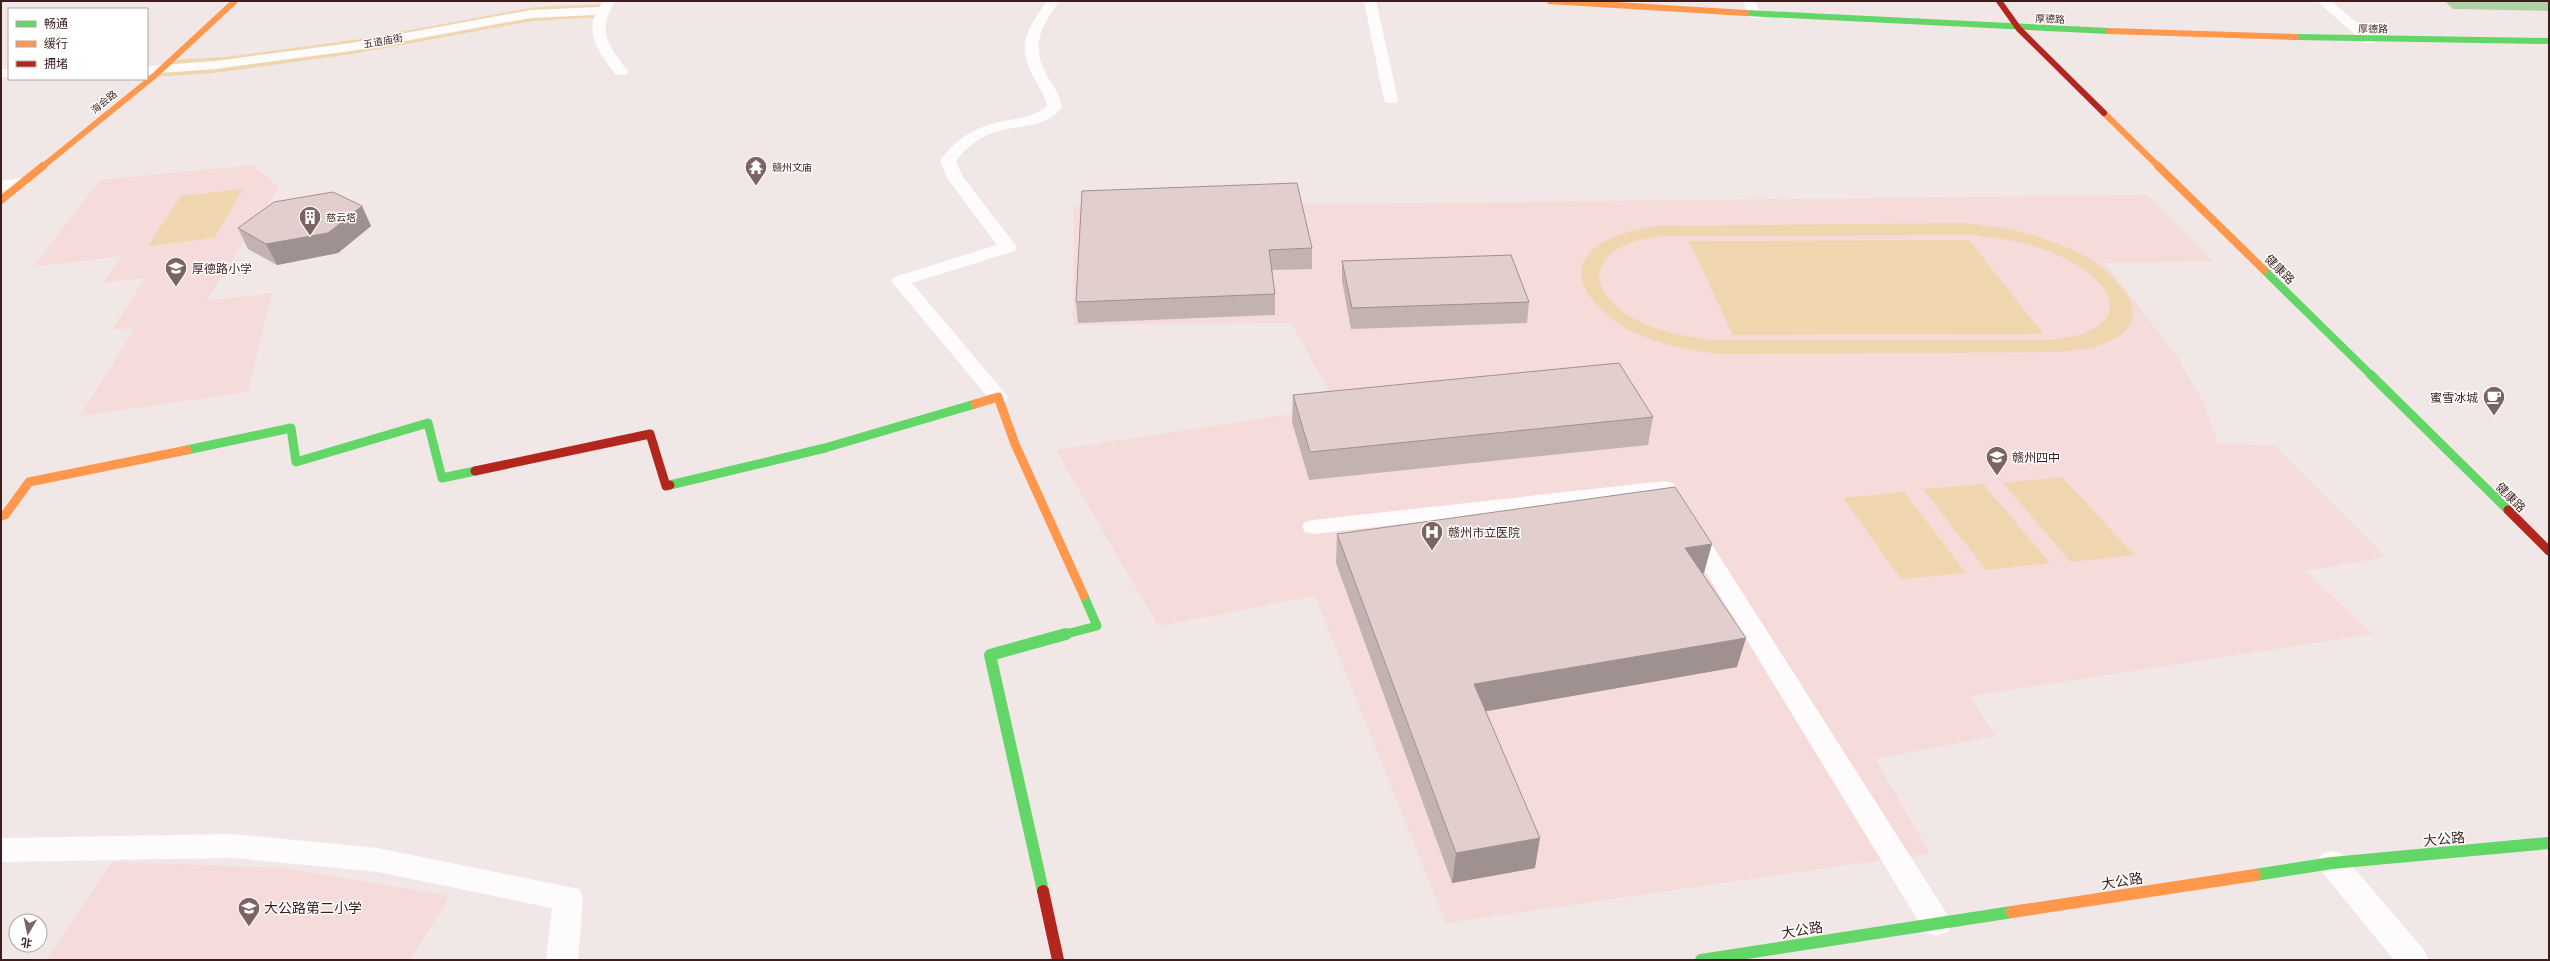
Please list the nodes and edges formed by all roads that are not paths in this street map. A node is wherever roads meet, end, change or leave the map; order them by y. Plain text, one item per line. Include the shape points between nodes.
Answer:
1 (235, 1) edge
2 (1053, 1) edge
3 (1370, 1) edge
4 (1550, 1) edge
5 (1749, 1) edge
6 (1999, 1) edge
7 (2323, 1) edge
8 (606, 6) edge
9 (1754, 15) junction
10 (2019, 29) junction
11 (2369, 40) junction
12 (2549, 41) edge
13 (162, 69) junction
14 (148, 70) edge
15 (621, 72) dead end
16 (1391, 100) dead end
17 (20, 183) junction
18 (1, 186) edge
19 (1, 200) edge
20 (998, 398) junction
21 (1, 516) edge
22 (1313, 527) dead end
23 (2544, 542) edge
24 (2549, 843) edge
25 (1, 850) edge
26 (2332, 863) junction
27 (1936, 923) junction
28 (562, 960) edge
29 (1058, 960) edge
30 (1701, 960) edge
31 (2413, 960) edge

1 - 13 street, 海会路
2 - 20 street via 1032,33 1030,45 1032,60 1053,97 1055,107 1044,117 992,128 975,136 958,146 948,161 955,178 1008,247 900,281
3 - 16 street
4 - 9 street, 厚德路
5 - 9 street
6 - 10 street, 健康路
7 - 11 street
8 - 13 street, 五道庙街 via 531,14 351,47 215,66
8 - 15 street via 597,29 600,44
9 - 10 street, 厚德路
10 - 11 street, 厚德路
10 - 23 street, 健康路
11 - 12 street, 厚德路
13 - 14 street, 五道庙街
13 - 17 street, 海会路
17 - 18 street
17 - 19 street, 海会路
20 - 21 street via 825,448 666,486 650,434 442,478 428,423 296,462 292,428 30,482 5,515
20 - 29 street via 1015,444 1097,626 990,656
22 - 27 street via 1665,488
24 - 26 street, 大公路
25 - 28 street via 233,846 378,860 568,898
26 - 27 street, 大公路
26 - 31 street
27 - 30 street, 大公路

